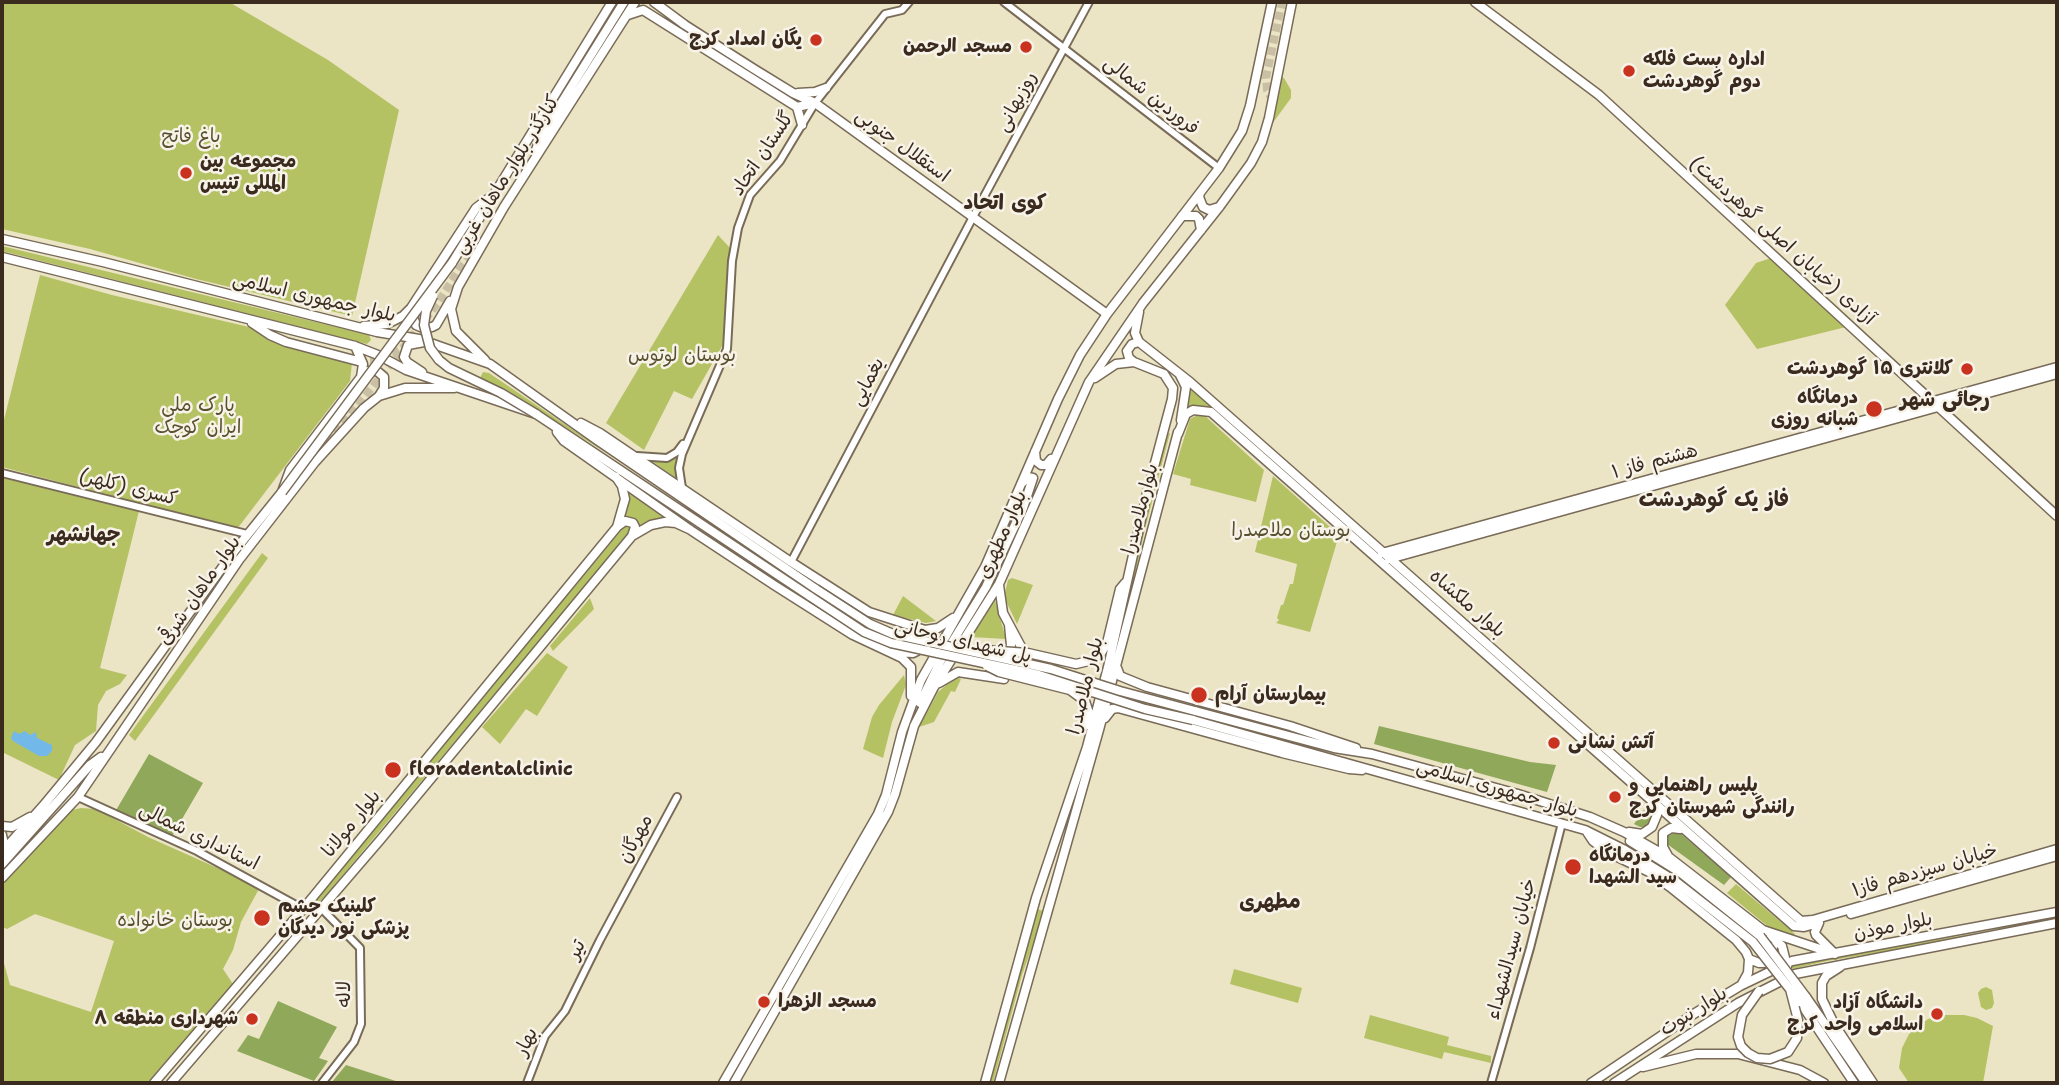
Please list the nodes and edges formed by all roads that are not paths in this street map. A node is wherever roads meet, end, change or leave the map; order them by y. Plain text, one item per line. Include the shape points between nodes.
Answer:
1 (612, 2) edge
2 (624, 2) edge
3 (629, 2) edge
4 (635, 2) edge
5 (654, 2) edge
6 (909, 2) edge
7 (1004, 2) edge
8 (1089, 2) edge
9 (1272, 2) edge
10 (1292, 2) edge
11 (1475, 2) edge
12 (606, 6) edge
13 (645, 6) edge
14 (628, 15) junction
15 (619, 28) junction
16 (1064, 48) junction
17 (826, 88) junction
18 (793, 93) junction
19 (815, 103) junction
20 (797, 107) junction
21 (802, 125) junction
22 (1219, 168) junction
23 (527, 173) junction
24 (1202, 190) junction
25 (496, 193) junction
26 (1220, 206) junction
27 (1182, 216) junction
28 (973, 217) junction
29 (1201, 230) junction
30 (2, 239) edge
31 (2, 257) edge
32 (452, 263) junction
33 (458, 287) junction
34 (420, 296) junction
35 (1143, 303) junction
36 (1107, 314) junction
37 (246, 320) junction
38 (351, 326) junction
39 (377, 332) junction
40 (1139, 342) junction
41 (355, 346) junction
42 (447, 347) junction
43 (365, 349) junction
44 (358, 361) tunnel mouth
45 (1134, 362) junction
46 (490, 364) junction
47 (2057, 367) edge
48 (1178, 372) junction
49 (2057, 374) edge
50 (431, 378) junction
51 (358, 382) junction
52 (2015, 382) junction
53 (1090, 383) junction
54 (463, 388) junction
55 (379, 396) junction
56 (1937, 404) junction
57 (561, 412) junction
58 (536, 414) junction
59 (553, 426) junction
60 (1178, 434) junction
61 (597, 440) joint
62 (687, 440) junction
63 (1158, 449) junction
64 (591, 451) joint
65 (1057, 451) junction
66 (1035, 452) junction
67 (632, 455) junction
68 (2, 473) edge
69 (616, 477) junction
70 (1022, 484) junction
71 (682, 490) junction
72 (282, 492) junction
73 (2057, 516) edge
74 (617, 527) junction
75 (689, 528) junction
76 (247, 534) junction
77 (632, 536) junction
78 (1382, 557) junction
79 (790, 562) junction
80 (1127, 580) junction
81 (999, 584) junction
82 (962, 608) junction
83 (904, 625) junction
84 (1009, 625) junction
85 (890, 652) junction
86 (1119, 655) junction
87 (974, 656) junction
88 (934, 687) junction
89 (1147, 687) junction
90 (1045, 690) dead end
91 (911, 701) junction
92 (1139, 713) junction
93 (914, 726) junction
94 (1099, 730) junction
95 (1087, 747) junction
96 (1603, 751) junction
97 (1332, 752) junction
98 (106, 753) junction
99 (1372, 754) junction
100 (1372, 770) junction
101 (78, 797) junction
102 (677, 797) dead end
103 (1530, 798) junction
104 (1651, 801) junction
105 (43, 806) junction
106 (1526, 813) junction
107 (1594, 819) junction
108 (1562, 823) junction
109 (2, 828) edge
110 (1586, 830) junction
111 (1684, 831) junction
112 (1624, 832) junction
113 (2, 835) edge
114 (25, 841) junction
115 (2057, 849) edge
116 (2, 850) edge
117 (2057, 856) edge
118 (1670, 858) junction
119 (2, 864) edge
120 (2, 878) edge
121 (624, 896) joint
122 (1036, 898) junction
123 (1051, 902) junction
124 (321, 908) junction
125 (303, 909) junction
126 (2057, 912) edge
127 (1801, 921) joint
128 (1819, 923) junction
129 (2057, 923) edge
130 (1759, 936) junction
131 (1835, 954) junction
132 (1749, 959) junction
133 (1787, 963) junction
134 (1844, 964) junction
135 (1795, 974) joint
136 (1784, 979) junction
137 (1740, 986) junction
138 (1790, 989) junction
139 (1759, 991) junction
140 (1803, 1000) junction
141 (560, 1018) joint
142 (166, 1069) junction
143 (1633, 1070) junction
144 (174, 1080) edge
145 (154, 1083) edge
146 (322, 1083) edge
147 (527, 1083) edge
148 (723, 1083) edge
149 (734, 1083) edge
150 (985, 1083) edge
151 (999, 1083) edge
152 (1491, 1083) edge
153 (1591, 1083) edge
154 (1614, 1083) edge
155 (1824, 1083) edge
156 (1854, 1083) edge
157 (1866, 1083) edge
158 (1873, 1083) edge

1 - 12 main road
2 - 23 main road via 542,134
3 - 15 main road
4 - 14 main road, کنارگذر بلوار ماهان غربی
5 - 18 main road, استقلال جنوبی
6 - 17 street, گلستان اتحاد via 902,10 885,14
7 - 16 street, فروردین شمالی
8 - 16 street, روزبهانی
9 - 22 main road, بلوار مطهری via 1250,106 1242,131
10 - 26 main road, بلوار مطهری via 1262,142
11 - 56 main road, آزادی (خیابان اصلی گوهردشت) via 1599,95
12 - 25 main road
13 - 14 main road
13 - 20 main road
14 - 15 main road, کنارگذر بلوار ماهان غربی
15 - 23 main road, کنارگذر بلوار ماهان غربی
16 - 22 street, فروردین شمالی
16 - 28 street, روزبهانی
17 - 18 main road
17 - 19 street, گلستان اتحاد
18 - 19 main road, استقلال جنوبی
19 - 20 main road
19 - 21 street, گلستان اتحاد
19 - 28 main road, استقلال جنوبی
20 - 21 main road
21 - 62 street, گلستان اتحاد via 780,161 750,195 732,261 727,349
22 - 24 main road, بلوار مطهری
23 - 33 main road, کنارگذر بلوار ماهان غربی
24 - 26 main road via 1203,207
24 - 27 main road, بلوار مطهری
25 - 32 main road
25 - 34 main road via 476,208
26 - 29 main road, بلوار مطهری
27 - 29 main road via 1196,216
27 - 36 main road, بلوار مطهری
28 - 36 main road, استقلال جنوبی
28 - 79 street, یغمایی
29 - 35 main road, بلوار مطهری
30 - 38 main road, بلوار جمهوری اسلامی
31 - 37 main road, بلوار جمهوری اسلامی
32 - 58 main road, bridge via 426,311 430,348 449,368
32 - 72 main road, bridge
33 - 34 main road via 432,327 414,322
33 - 46 main road, کنارگذر بلوار ماهان غربی via 451,309 456,331
34 - 38 main road via 396,320 379,326
35 - 40 main road via 1136,321
35 - 53 main road, بلوار مطهری
36 - 66 main road, بلوار مطهری via 1069,376
37 - 41 main road, بلوار جمهوری اسلامی
37 - 44 main road via 286,342
38 - 39 main road, بلوار جمهوری اسلامی
39 - 42 main road, بلوار جمهوری اسلامی
39 - 43 main road via 386,339 387,347 382,351
40 - 45 main road via 1127,351
40 - 48 main road, بلوار ملکشاه
41 - 43 main road, بلوار جمهوری اسلامی
41 - 51 main road via 363,365
42 - 46 main road, بلوار جمهوری اسلامی
42 - 50 main road via 419,342 404,351 407,362
43 - 50 main road, بلوار جمهوری اسلامی
45 - 53 main road via 1116,364
45 - 63 main road, بلوار ملاصدرا via 1164,374 1173,388
46 - 57 main road, بلوار جمهوری اسلامی
47 - 52 main road
48 - 60 main road, بلوارملاصدرا via 1186,387
48 - 78 main road, بلوار ملکشاه
49 - 52 main road
50 - 54 main road, بلوار جمهوری اسلامی
51 - 55 main road via 367,371 381,373 385,383
51 - 72 main road, بلوار ماهان شرقی via 290,470
52 - 56 main road
53 - 65 main road, بلوار مطهری
54 - 55 main road, بلوار ماهان شرقی via 413,387
54 - 58 main road, بلوار جمهوری اسلامی
55 - 98 main road, بلوار ماهان شرقی via 315,462 239,560
56 - 73 main road, آزادی (خیابان اصلی گوهردشت)
56 - 78 main road, هشتم فاز ۱
56 - 78 main road, هشتم فاز ۱
57 - 61 main road, بلوار جمهوری اسلامی
57 - 67 main road
58 - 59 main road, بلوار جمهوری اسلامی
59 - 64 main road, بلوار جمهوری اسلامی
59 - 69 main road via 565,441
60 - 63 main road via 1175,425 1168,425
60 - 78 main road, بلوار ملکشاه via 1186,414 1210,412
60 - 86 main road, بلوارملاصدرا
61 - 87 main road, پل شهدای روحانی, bridge via 870,624
62 - 67 street via 667,458
62 - 71 street, گلستان اتحاد via 679,468
63 - 80 main road, بلوار ملاصدرا
64 - 87 main road, پل شهدای روحانی, bridge via 864,632 891,643
65 - 66 main road via 1043,465
65 - 81 main road, بلوار مطهری
66 - 70 main road, بلوار مطهری
67 - 71 main road
68 - 76 street, کسری (کلهر)
69 - 74 main road, بلوار مولانا via 625,499
69 - 75 main road
70 - 82 main road, بلوار مطهری
70 - 93 main road via 1033,478 986,587 929,685
71 - 79 main road
72 - 76 main road, بلوار ماهان شرقی
74 - 77 main road via 625,521 633,523
74 - 125 main road, بلوار مولانا
75 - 77 main road, بلوار مولانا via 665,523
75 - 85 main road via 853,635
76 - 105 main road, بلوار ماهان شرقی
77 - 124 main road, بلوار مولانا
78 - 96 main road, بلوار ملکشاه
79 - 83 main road via 856,605
80 - 87 main road, bridge via 1120,590 1107,643 1093,660 1076,664 1000,650
80 - 95 main road, بلوار ملاصدرا
81 - 84 main road
81 - 88 main road, بلوار مطهری
82 - 83 main road via 932,630
82 - 91 main road, بلوار مطهری
83 - 85 main road via 921,634 919,648 913,653
84 - 88 main road via 1011,645 1004,678 958,672
84 - 90 main road
85 - 91 main road via 911,667
86 - 89 main road via 1120,676
86 - 94 main road, بلوار ملاصدرا
87 - 95 main road, bridge via 999,672 1070,690 1085,701 1089,712
87 - 97 main road, پل شهدای روحانی, bridge via 1145,709
88 - 93 main road, بلوار مطهری
89 - 92 main road via 1137,687 1131,693 1130,706
89 - 99 main road
91 - 148 main road, بلوار مطهری via 878,814
92 - 94 main road via 1112,709
92 - 100 main road via 1295,757
93 - 149 main road, بلوار مطهری via 888,812
94 - 123 main road, بلوار ملاصدرا
95 - 122 main road, بلوار ملاصدرا
96 - 104 main road, بلوار ملکشاه
96 - 127 main road, بلوار ملکشاه
97 - 99 main road, بلوار جمهوری اسلامی
97 - 100 main road, بلوار جمهوری اسلامی
98 - 101 main road, بلوار ماهان شرقی
98 - 114 main road via 90,765
99 - 103 main road, بلوار جمهوری اسلامی
100 - 106 main road, بلوار جمهوری اسلامی
101 - 114 main road, بلوار ماهان شرقی
101 - 125 street, استانداری شمالی via 197,851
102 - 121 street, مهرگان
103 - 106 main road via 1533,806
103 - 107 main road, بلوار جمهوری اسلامی
104 - 111 main road, بلوار ملکشاه
104 - 112 main road via 1657,815 1652,827 1642,834
105 - 109 main road via 23,822
105 - 114 main road, بلوار ماهان شرقی
106 - 108 main road, بلوار جمهوری اسلامی
107 - 112 main road, بلوار جمهوری اسلامی
107 - 130 main road via 1681,873
108 - 110 main road, بلوار جمهوری اسلامی
108 - 152 street, خیابان سیدالشهداء
109 - 114 street
110 - 130 main road
110 - 132 main road, بلوار جمهوری اسلامی via 1592,841 1609,853 1670,887 1735,940
111 - 118 main road via 1673,827 1663,833 1663,847
111 - 128 main road, بلوار ملکشاه via 1794,926
112 - 118 main road, بلوار جمهوری اسلامی
113 - 116 main road
114 - 116 main road, بلوار ماهان شرقی
114 - 119 main road
114 - 120 main road, بلوار ماهان شرقی
115 - 127 main road, خیابان سیزدهم فاز۱
117 - 128 main road, خیابان سیزدهم فاز۱
118 - 130 main road, بلوار جمهوری اسلامی via 1731,904
121 - 141 street, تیر
122 - 123 main road via 1042,908
122 - 150 main road, بلوار ملاصدرا
123 - 151 main road, بلوار ملاصدرا
124 - 144 main road, بلوار مولانا
124 - 146 street, لاله via 360,948 360,1028
125 - 142 main road, بلوار مولانا
126 - 131 main road, بلوار موذن
128 - 131 main road via 1816,935
129 - 134 main road, بلوار موذن
130 - 131 main road
130 - 132 main road via 1772,942 1772,954 1764,962
130 - 133 main road via 1782,947
130 - 138 main road, bridge
130 - 140 main road, bridge
131 - 133 main road, بلوار موذن
132 - 137 main road
133 - 136 main road
133 - 137 main road, بلوار موذن
134 - 135 main road, بلوار موذن
134 - 158 main road via 1826,976 1822,999
135 - 136 main road, بلوار نبوت
136 - 139 main road, بلوار نبوت
137 - 153 main road, بلوار نبوت
138 - 139 main road, bridge via 1798,1020 1797,1038 1787,1052 1770,1059 1748,1052 1738,1037 1742,1016
138 - 140 main road, bridge
139 - 143 main road, بلوار نبوت
140 - 156 main road
140 - 157 main road
141 - 147 street, بهار via 545,1035
142 - 144 main road via 166,1077
142 - 145 main road, بلوار مولانا
143 - 154 main road, بلوار نبوت
143 - 155 main road via 1696,1054 1738,1054 1800,1070

